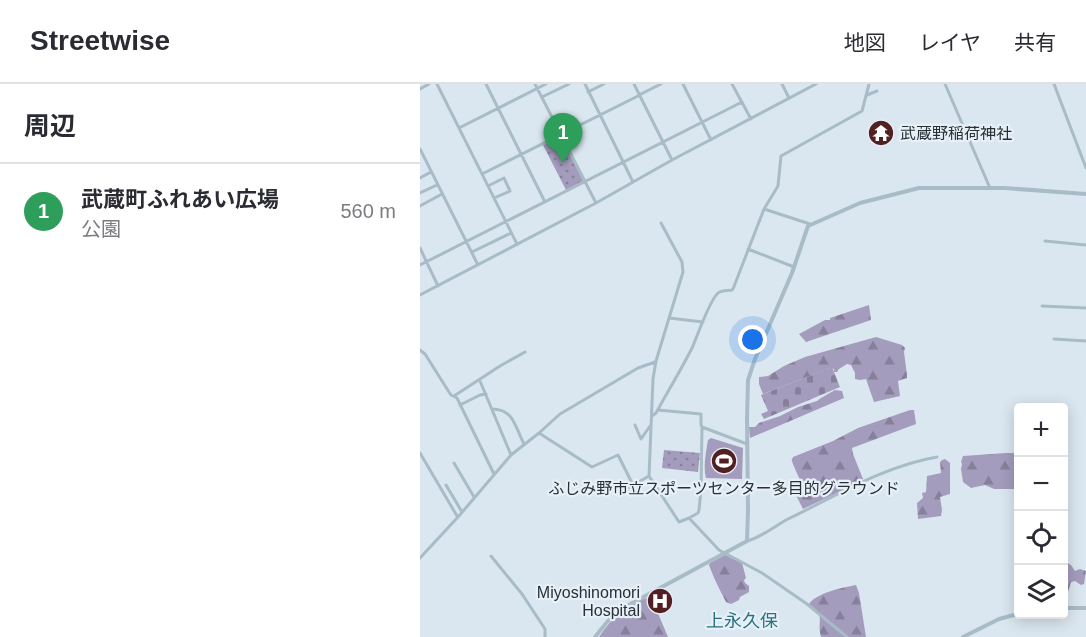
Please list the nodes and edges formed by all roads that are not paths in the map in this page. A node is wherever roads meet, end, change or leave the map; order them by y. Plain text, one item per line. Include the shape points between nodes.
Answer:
1 (429, 84) edge
2 (437, 84) edge
3 (486, 84) edge
4 (546, 84) edge
5 (569, 84) edge
6 (585, 84) edge
7 (604, 84) edge
8 (634, 84) edge
9 (661, 84) edge
10 (683, 84) edge
11 (732, 84) edge
12 (782, 84) edge
13 (816, 84) edge
14 (869, 84) edge
15 (945, 84) edge
16 (1054, 84) edge
17 (536, 86) edge
18 (420, 89) edge
19 (877, 91) dead end
20 (588, 92) junction
21 (640, 95) junction
22 (867, 95) junction
23 (542, 97) junction
24 (789, 98) junction
25 (742, 102) junction
26 (498, 108) junction
27 (600, 115) junction
28 (751, 119) junction
29 (702, 123) junction
30 (459, 128) junction
31 (561, 135) junction
32 (711, 140) junction
33 (663, 142) junction
34 (420, 149) edge
35 (522, 155) junction
36 (672, 160) junction
37 (623, 162) junction
38 (1086, 168) edge
39 (432, 172) junction
40 (482, 174) junction
41 (420, 178) edge
42 (584, 181) junction
43 (633, 182) junction
44 (438, 184) junction
45 (488, 186) junction
46 (990, 188) junction
47 (421, 191) edge
48 (443, 194) junction
49 (1086, 194) edge
50 (494, 198) junction
51 (545, 202) junction
52 (596, 203) junction
53 (420, 206) edge
54 (764, 208) junction
55 (506, 222) junction
56 (661, 223) dead end
57 (810, 224) junction
58 (512, 233) junction
59 (466, 241) junction
60 (1045, 241) dead end
61 (517, 244) junction
62 (1086, 245) edge
63 (420, 248) edge
64 (748, 249) junction
65 (472, 252) junction
66 (427, 262) junction
67 (420, 265) edge
68 (478, 265) junction
69 (794, 267) junction
70 (438, 286) junction
71 (420, 294) edge
72 (1042, 306) dead end
73 (1086, 308) edge
74 (669, 318) junction
75 (703, 322) junction
76 (1054, 339) dead end
77 (1086, 341) edge
78 (421, 351) edge
79 (525, 352) dead end
80 (656, 361) junction
81 (480, 381) junction
82 (486, 394) junction
83 (454, 396) junction
84 (460, 405) junction
85 (492, 409) junction
86 (658, 410) junction
87 (652, 416) junction
88 (652, 423) junction
89 (635, 425) dead end
90 (702, 427) junction
91 (539, 433) junction
92 (524, 444) junction
93 (747, 444) junction
94 (420, 453) edge
95 (511, 455) junction
96 (937, 457) dead end
97 (454, 463) dead end
98 (494, 474) junction
99 (649, 476) junction
100 (446, 485) dead end
101 (633, 485) junction
102 (623, 491) dead end
103 (474, 497) junction
104 (462, 512) junction
105 (458, 517) junction
106 (689, 518) junction
107 (747, 541) junction
108 (725, 554) junction
109 (491, 556) dead end
110 (420, 558) edge
111 (1068, 608) edge
112 (1086, 608) edge
113 (1014, 615) edge
114 (545, 637) edge
115 (595, 637) edge
116 (847, 637) edge
117 (963, 637) edge

1 - 18 street
2 - 30 street
3 - 26 street
4 - 17 street
5 - 23 street
6 - 20 street
7 - 20 street
8 - 21 street
9 - 21 street
10 - 29 street
11 - 25 street
12 - 24 street
13 - 24 street
14 - 22 street
15 - 46 street
16 - 38 street
17 - 23 street
17 - 26 street
19 - 22 street
20 - 27 street
21 - 27 street
21 - 33 street
22 - 54 street via 862,111 781,156 778,186
23 - 31 street
24 - 28 street
25 - 28 street
25 - 29 street
26 - 30 street
26 - 35 street
27 - 31 street
27 - 37 street
28 - 32 street
29 - 32 street
29 - 33 street
30 - 40 street
31 - 35 street
31 - 42 street
32 - 36 street
33 - 36 street
33 - 37 street
34 - 39 street
35 - 40 street
35 - 51 street
36 - 43 street
37 - 42 street
37 - 43 street
39 - 41 street
39 - 44 street
40 - 45 street
42 - 51 street
42 - 52 street
43 - 52 street
44 - 47 street
44 - 48 street
45 - 50 street
45 - 50 street via 504,178 510,191
46 - 49 street
46 - 57 street via 914,189 860,202
48 - 53 street
48 - 59 street
50 - 55 street
51 - 55 street
52 - 61 street
54 - 57 street
54 - 64 street
55 - 58 street
55 - 59 street
56 - 74 street via 683,267
57 - 69 street
58 - 61 street
58 - 65 street
59 - 65 street
59 - 66 street
60 - 62 street
61 - 68 street
63 - 66 street
64 - 69 street
64 - 75 street via 733,289 718,293
65 - 68 street
66 - 67 street
66 - 70 street
68 - 70 street
69 - 93 street via 750,373
70 - 71 street
72 - 73 street
74 - 75 street
74 - 80 street
75 - 86 street
76 - 77 street
78 - 83 street
79 - 81 street
80 - 87 street
80 - 91 street via 567,408
81 - 82 street
81 - 83 street
82 - 84 street
82 - 85 street
83 - 84 street
84 - 98 street
85 - 92 street via 509,414
85 - 95 street
86 - 87 street
86 - 90 street via 701,414
87 - 88 street
88 - 89 street via 641,439
88 - 99 street
90 - 93 street
90 - 106 street via 699,510
91 - 92 street
91 - 101 street via 592,467 618,455
92 - 95 street
93 - 107 street
94 - 105 street
95 - 98 street
96 - 107 street via 883,473
97 - 103 street
98 - 103 street
99 - 101 street
99 - 106 street via 678,522
100 - 104 street
101 - 102 street
103 - 104 street
104 - 105 street
105 - 110 street
106 - 108 street
107 - 108 street
108 - 115 street via 623,608
108 - 116 street via 762,573
109 - 114 street via 545,628
111 - 112 street
113 - 117 street

